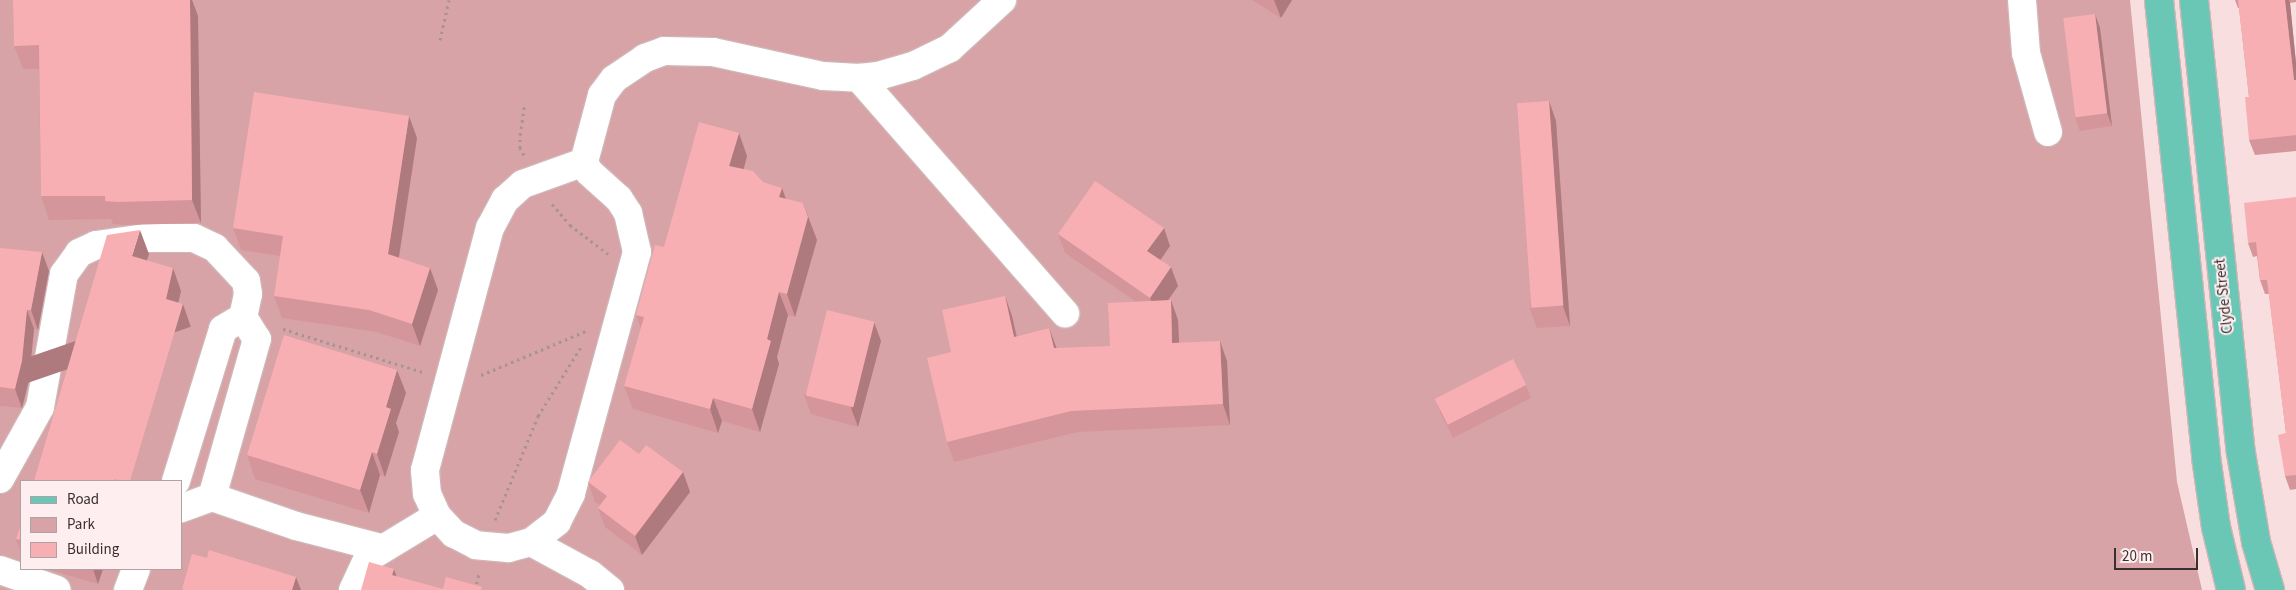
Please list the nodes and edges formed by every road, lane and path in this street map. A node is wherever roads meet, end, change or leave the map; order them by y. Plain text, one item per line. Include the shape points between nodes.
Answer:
1 (449, 0) edge
2 (1002, 0) edge
3 (2022, 0) edge
4 (2159, 0) edge
5 (2194, 0) edge
6 (440, 40) dead end
7 (859, 78) junction
8 (2048, 132) dead end
9 (584, 162) junction
10 (1065, 314) dead end
11 (243, 317) junction
12 (587, 336) dead end
13 (582, 344) dead end
14 (448, 380) junction
15 (0, 479) edge
16 (176, 480) edge
17 (212, 497) junction
18 (182, 508) edge
19 (438, 516) junction
20 (531, 542) junction
21 (381, 548) junction
22 (486, 548) junction
23 (0, 570) edge
24 (136, 570) edge
25 (57, 590) edge
26 (128, 590) edge
27 (353, 590) edge
28 (475, 590) edge
29 (610, 590) edge
30 (2230, 590) edge
31 (2270, 590) edge

1 - 6 path
2 - 7 lane via 950,48 914,66
3 - 8 lane via 2026,52
4 - 30 main road via 2206,457 2216,527
5 - 31 main road, Clyde Street via 2242,461 2256,542
7 - 9 lane via 822,76 712,52 664,51 630,66 602,96
7 - 10 lane
9 - 14 lane via 523,184 496,213
9 - 20 lane via 589,172 619,199 628,213 636,235 636,260 569,501 551,528
11 - 14 path
11 - 15 lane via 248,294 246,281 215,248 194,238 144,238 96,245 79,253 64,274 40,407
11 - 16 lane via 224,329
11 - 17 lane via 257,339
12 - 14 path via 592,328 461,383
13 - 22 path via 538,416 502,500
14 - 19 lane via 424,470 427,494
17 - 18 lane
17 - 21 lane via 296,526
19 - 21 lane
19 - 22 lane via 461,538
20 - 22 lane via 508,548
20 - 29 lane via 590,574
21 - 27 lane via 361,569
22 - 28 path
23 - 25 lane
24 - 26 lane

